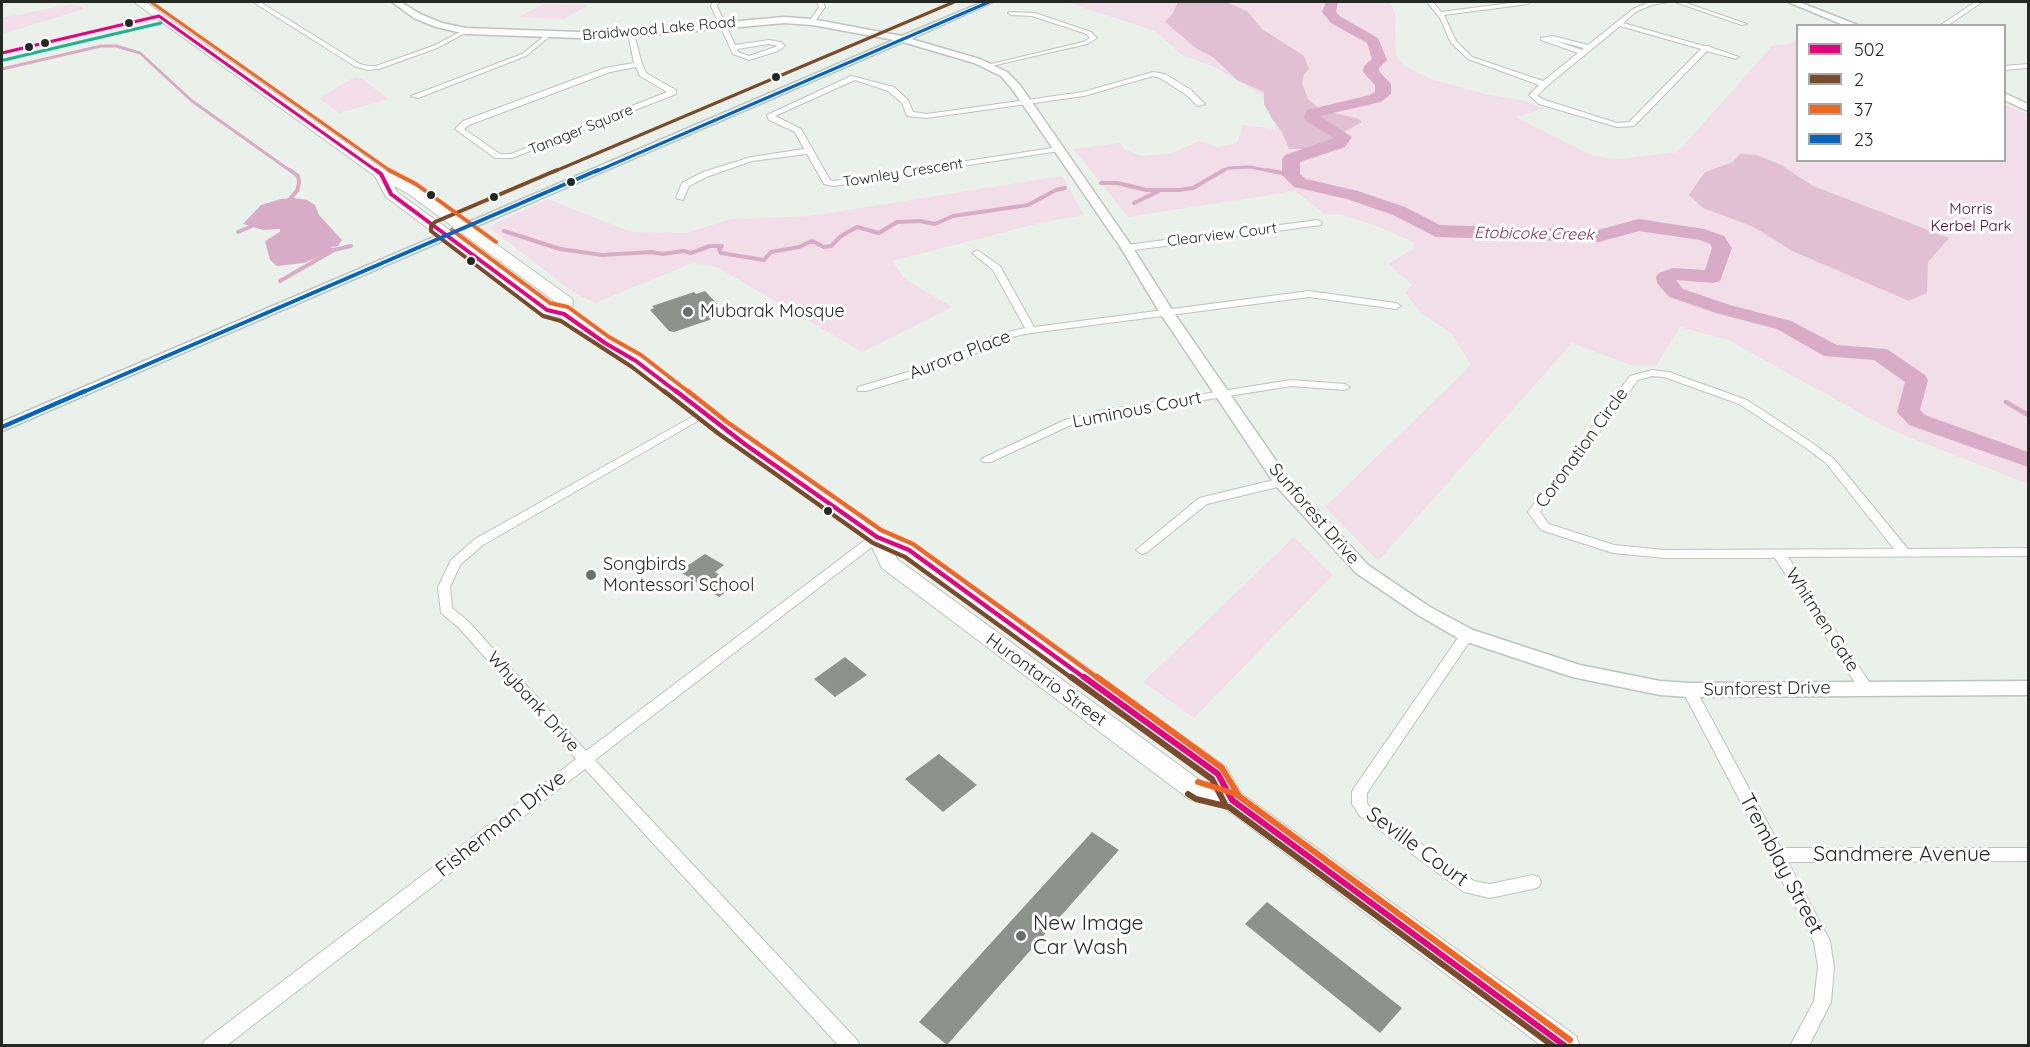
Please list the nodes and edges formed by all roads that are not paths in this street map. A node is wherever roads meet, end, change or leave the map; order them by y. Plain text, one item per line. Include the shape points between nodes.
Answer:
1 (139, 2) edge
2 (256, 2) edge
3 (396, 2) edge
4 (716, 2) edge
5 (820, 2) edge
6 (972, 2) edge
7 (989, 2) edge
8 (1430, 2) edge
9 (1528, 2) edge
10 (1665, 2) edge
11 (1678, 2) edge
12 (1792, 2) edge
13 (1979, 2) edge
14 (1011, 13) dead end
15 (1440, 14) junction
16 (812, 22) junction
17 (1617, 23) junction
18 (722, 24) junction
19 (1744, 24) dead end
20 (1851, 24) edge
21 (1945, 24) edge
22 (466, 31) junction
23 (631, 34) junction
24 (548, 35) junction
25 (897, 38) junction
26 (733, 47) junction
27 (1707, 47) junction
28 (1585, 50) junction
29 (1736, 57) dead end
30 (638, 64) junction
31 (989, 66) junction
32 (2028, 66) edge
33 (2006, 68) edge
34 (1544, 84) junction
35 (415, 96) dead end
36 (2006, 97) edge
37 (1026, 101) junction
38 (1201, 104) dead end
39 (2028, 108) edge
40 (1059, 149) junction
41 (808, 151) junction
42 (381, 174) junction
43 (680, 198) dead end
44 (1318, 223) dead end
45 (460, 225) junction
46 (443, 233) junction
47 (1127, 248) junction
48 (977, 253) dead end
49 (1396, 306) dead end
50 (1167, 313) junction
51 (564, 314) junction
52 (1031, 330) junction
53 (1345, 387) dead end
54 (862, 389) dead end
55 (1223, 393) junction
56 (704, 413) junction
57 (2, 417) edge
58 (2, 427) edge
59 (987, 460) dead end
60 (1282, 482) junction
61 (876, 537) junction
62 (1142, 550) dead end
63 (1903, 551) junction
64 (1778, 552) junction
65 (2028, 552) edge
66 (1467, 635) junction
67 (1866, 688) junction
68 (2028, 688) edge
69 (1689, 690) junction
70 (585, 759) junction
71 (1776, 855) junction
72 (2028, 855) edge
73 (1533, 882) dead end
74 (211, 1046) edge
75 (850, 1046) edge
76 (1566, 1046) edge
77 (1799, 1046) edge

1 - 42 main road, Hurontario Street
2 - 22 street via 358,66 368,68 435,47
3 - 22 street, Braidwood Lake Road via 417,16
4 - 18 street
5 - 16 street via 822,7
6 - 25 street
7 - 25 street
8 - 15 street
9 - 15 street
10 - 17 street via 1642,6
11 - 19 street
12 - 20 street
13 - 21 street
14 - 31 street via 1033,14 1094,38
15 - 34 street via 1453,42 1470,58
16 - 18 street, Braidwood Lake Road via 762,20
16 - 25 street, Braidwood Lake Road
17 - 27 street
17 - 28 street
18 - 23 street, Braidwood Lake Road
18 - 26 street
22 - 24 street, Braidwood Lake Road
23 - 24 street, Braidwood Lake Road
23 - 30 street
24 - 35 street via 511,61
25 - 31 street, Sunforest Drive
25 - 45 street
26 - 26 street via 769,42 782,46 749,58 735,53
27 - 29 street
27 - 34 street via 1635,121 1623,126 1537,100 1533,95
28 - 28 street via 1553,38 1543,39
28 - 34 street
30 - 30 street, Tanager Square via 643,74 673,92 521,154 498,156 459,129 466,123 608,70
31 - 37 street, Sunforest Drive via 1004,74
32 - 33 street
36 - 39 street
37 - 38 street via 1084,94 1153,74 1188,92
37 - 40 street, Sunforest Drive
37 - 41 street, Townley Crescent via 916,115 910,114 905,102 891,89 854,78 771,115 798,131
40 - 41 street, Townley Crescent via 834,184 827,182
40 - 47 street, Sunforest Drive
41 - 43 street via 751,159 705,174 685,185
42 - 45 main road, Hurontario Street via 412,190
42 - 46 main road, Hurontario Street via 391,194
44 - 47 street, Clearview Court
45 - 46 street
45 - 51 main road, Hurontario Street via 564,301
46 - 51 main road, Hurontario Street via 547,310
46 - 57 street
46 - 58 street
47 - 50 street, Sunforest Drive
48 - 52 street via 997,268
49 - 50 street, Aurora Place via 1309,294
50 - 52 street, Aurora Place
50 - 55 street, Sunforest Drive
51 - 56 main road, Hurontario Street via 636,361
52 - 54 street, Aurora Place via 999,336 951,362
53 - 55 street, Luminous Court via 1291,383
55 - 59 street, Luminous Court via 1104,413 1069,423
55 - 60 street, Sunforest Drive
56 - 61 main road, Hurontario Street
56 - 70 street, Whybank Drive via 479,542 455,563 444,587 446,610
60 - 62 street via 1203,501
60 - 66 street, Sunforest Drive via 1362,568
61 - 70 street, Fisherman Drive
61 - 76 main road, Hurontario Street via 889,563 987,637 1198,792 1232,800
63 - 64 street, Coronation Circle
63 - 64 street, Coronation Circle via 1830,461 1743,402 1665,374 1634,378 1534,512 1545,527 1613,549 1665,554
63 - 65 street, Coronation Circle
64 - 67 street, Whitmen Gate
66 - 69 street, Sunforest Drive via 1579,672
66 - 73 street, Seville Court via 1359,792 1360,804 1365,812 1470,887 1490,891
67 - 68 street, Sunforest Drive
67 - 69 street, Sunforest Drive
69 - 71 street, Tremblay Street
70 - 74 street, Fisherman Drive
70 - 75 street, Whybank Drive
71 - 72 street, Sandmere Avenue
71 - 77 street, Tremblay Street via 1824,949 1822,1002

